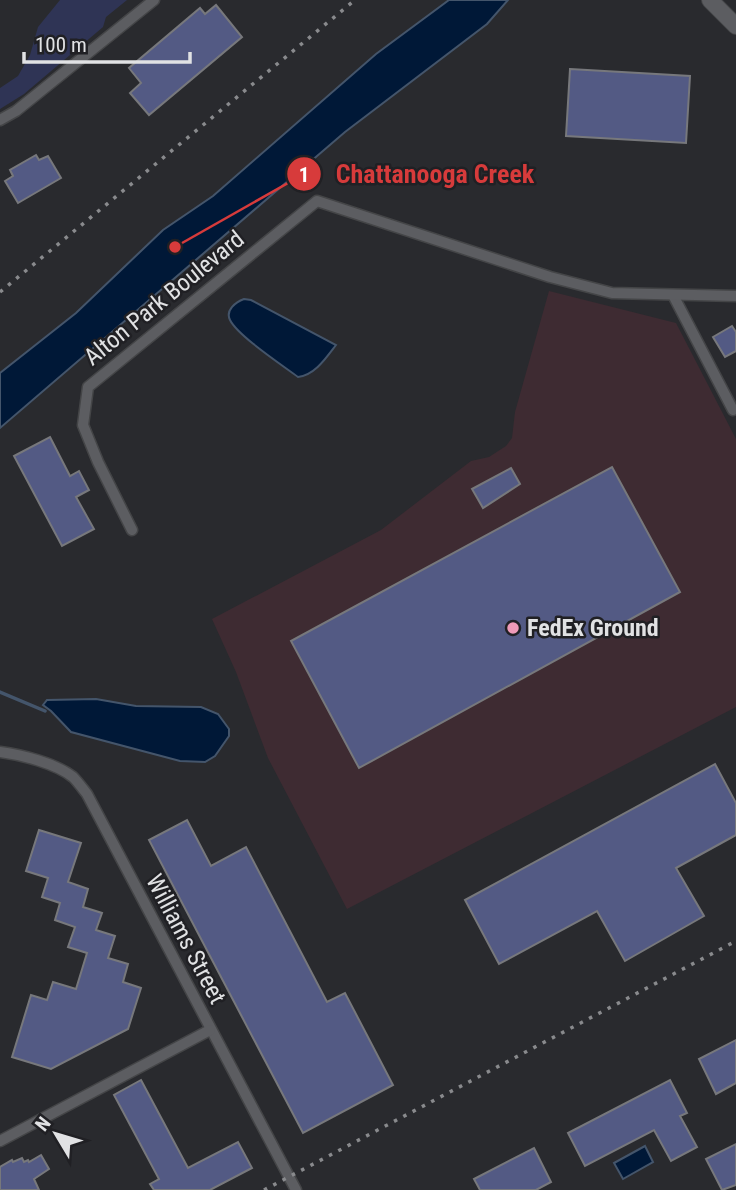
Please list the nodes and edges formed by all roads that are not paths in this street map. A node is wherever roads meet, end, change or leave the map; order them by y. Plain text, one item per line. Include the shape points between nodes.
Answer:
1 (154, 0) edge
2 (710, 0) edge
3 (736, 26) edge
4 (0, 120) edge
5 (673, 295) junction
6 (736, 296) edge
7 (733, 410) dead end
8 (132, 530) dead end
9 (0, 752) edge
10 (210, 1030) junction
11 (0, 1141) edge
12 (296, 1190) edge

1 - 4 street
2 - 3 main road
5 - 6 street, Alton Park Boulevard
5 - 7 street
5 - 8 street, Alton Park Boulevard via 612,293 550,277 317,201 88,387 83,425
9 - 10 street, Williams Street via 19,754 72,777 87,794
10 - 11 street
10 - 12 street, Williams Street

